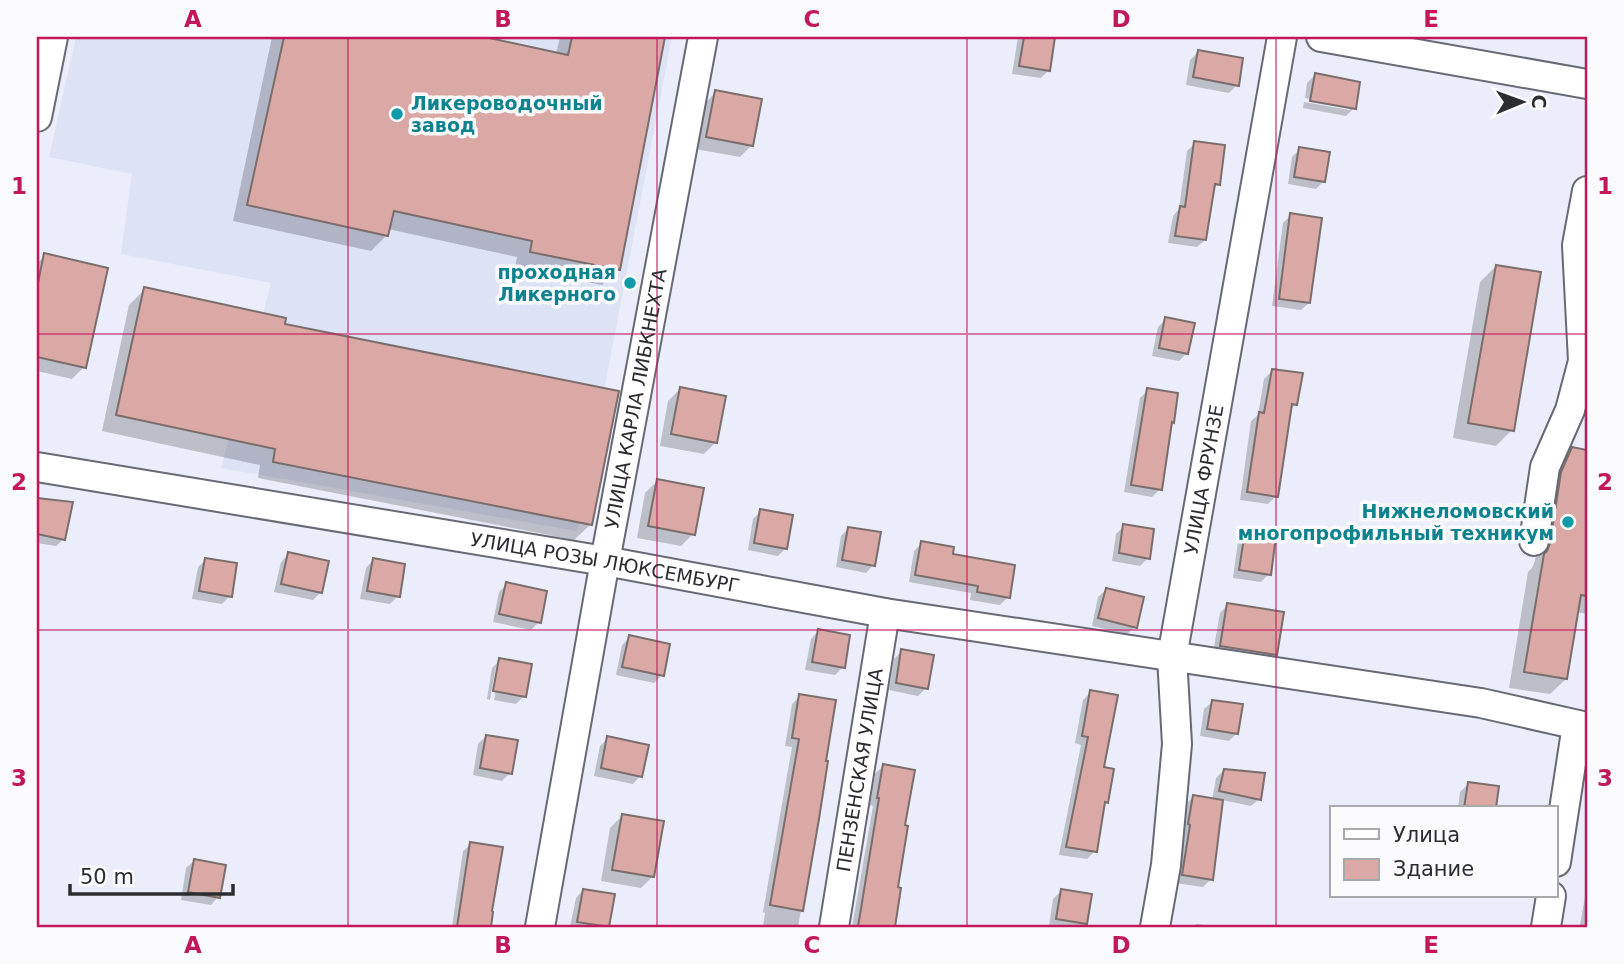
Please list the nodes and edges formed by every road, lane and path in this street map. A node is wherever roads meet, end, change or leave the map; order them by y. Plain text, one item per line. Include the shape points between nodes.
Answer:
1 (53, 37) edge
2 (703, 37) edge
3 (1282, 37) edge
4 (1321, 37) edge
5 (1587, 84) edge
6 (37, 117) edge
7 (1586, 206) edge
8 (37, 467) edge
9 (1534, 541) dead end
10 (605, 561) junction
11 (885, 613) junction
12 (1172, 657) junction
13 (1582, 726) edge
14 (1558, 852) edge
15 (1550, 898) edge
16 (540, 927) edge
17 (834, 927) edge
18 (1154, 927) edge
19 (1546, 927) edge

1 - 6 street
2 - 10 street, УЛИЦА КАРЛА ЛИБКНЕХТА
3 - 12 street, УЛИЦА ФРУНЗЕ
4 - 5 street
7 - 9 street via 1577,245 1583,361 1570,410 1545,467
8 - 10 street, УЛИЦА РОЗЫ ЛЮКСЕМБУРГ
10 - 11 street, УЛИЦА РОЗЫ ЛЮКСЕМБУРГ
10 - 16 street, УЛИЦА КАРЛА ЛИБКНЕХТА
11 - 12 street, УЛИЦА РОЗЫ ЛЮКСЕМБУРГ
11 - 17 street, ПЕНЗЕНСКАЯ УЛИЦА
12 - 13 street, УЛИЦА РОЗЫ ЛЮКСЕМБУРГ via 1481,703
12 - 18 street, УЛИЦА ФРУНЗЕ via 1177,744 1166,864
13 - 14 street
15 - 19 street

